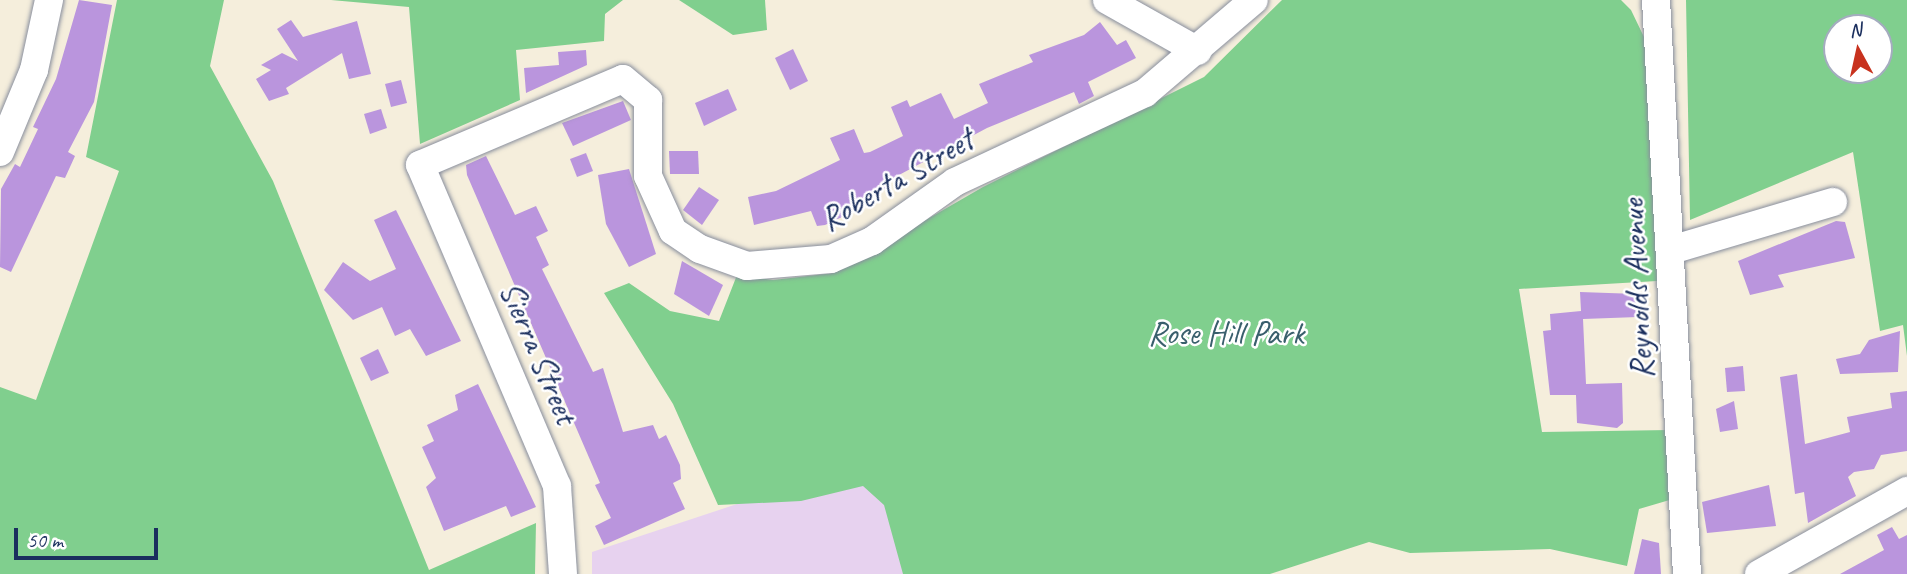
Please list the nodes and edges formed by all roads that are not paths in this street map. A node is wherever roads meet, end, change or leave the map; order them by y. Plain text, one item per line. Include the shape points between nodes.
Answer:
1 (49, 0) edge
2 (1107, 0) edge
3 (1254, 0) edge
4 (1656, 0) edge
5 (1198, 51) junction
6 (0, 152) edge
7 (420, 165) joint
8 (1833, 202) dead end
9 (1671, 250) junction
10 (1907, 491) edge
11 (563, 574) edge
12 (1687, 574) edge
13 (1759, 574) edge

1 - 6 street via 34,70
2 - 5 street
3 - 5 street, Roberta Street
4 - 9 street, Reynolds Avenue
5 - 7 street, Roberta Street via 1145,93 955,182 872,241 790,267 747,266 700,249 673,231 648,176 648,100 623,79
7 - 11 street, Sierra Street via 557,486
8 - 9 street
9 - 12 street, Reynolds Avenue
10 - 13 street

